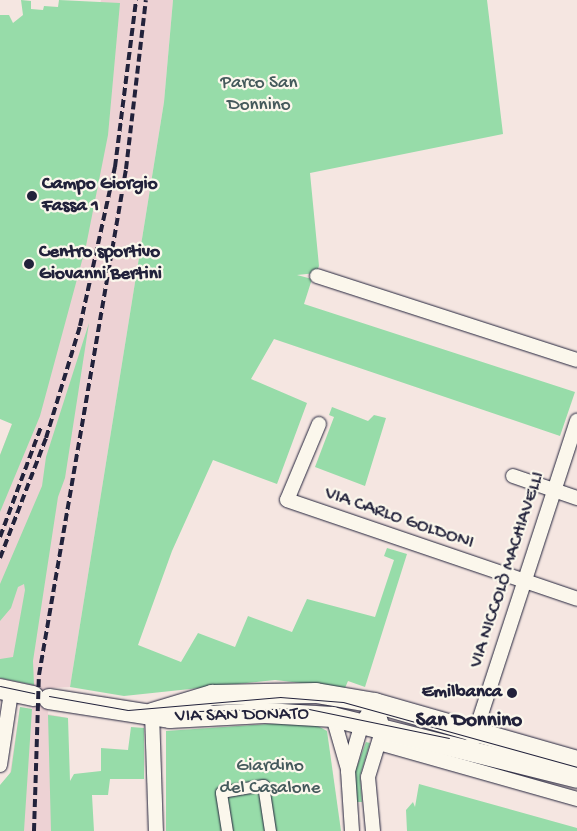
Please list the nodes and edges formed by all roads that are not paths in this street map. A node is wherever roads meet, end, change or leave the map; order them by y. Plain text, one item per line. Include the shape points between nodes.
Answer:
1 (317, 276) dead end
2 (577, 360) edge
3 (577, 421) edge
4 (319, 424) dead end
5 (513, 476) dead end
6 (553, 490) junction
7 (577, 498) edge
8 (524, 582) junction
9 (577, 600) edge
10 (6, 691) edge
11 (376, 703) junction
12 (152, 713) junction
13 (333, 717) junction
14 (362, 723) junction
15 (381, 736) junction
16 (473, 740) junction
17 (577, 760) edge
18 (0, 766) edge
19 (348, 771) junction
20 (577, 778) edge
21 (577, 799) edge
22 (156, 831) edge
23 (227, 831) edge
24 (270, 831) edge
25 (352, 831) edge
26 (373, 831) edge

1 - 2 street
3 - 6 street, VIA NICCOLÒ MACHIAVELLI
4 - 8 street, VIA CARLO GOLDONI via 288,500
5 - 6 street
6 - 7 street
6 - 8 street, VIA NICCOLÒ MACHIAVELLI
8 - 9 street, VIA CARLO GOLDONI
8 - 16 street, VIA NICCOLÒ MACHIAVELLI
10 - 12 main road, VIA SAN DONATO
10 - 18 street
11 - 12 main road, VIA SAN DONATO via 316,693 259,692 212,695
11 - 14 street
11 - 15 street
11 - 16 main road, VIA SAN DONATO
12 - 13 main road, VIA SAN DONATO via 170,718 265,713
12 - 22 street
13 - 14 main road, VIA SAN DONATO
13 - 19 street
14 - 15 main road, VIA SAN DONATO
14 - 19 street
15 - 16 main road, VIA SAN DONATO
15 - 21 street, VIA SAN DONATO
15 - 26 street via 368,777
16 - 17 main road, VIA SAN DONATO
16 - 20 main road, VIA SAN DONATO
19 - 25 street
23 - 24 street via 221,792 263,785

